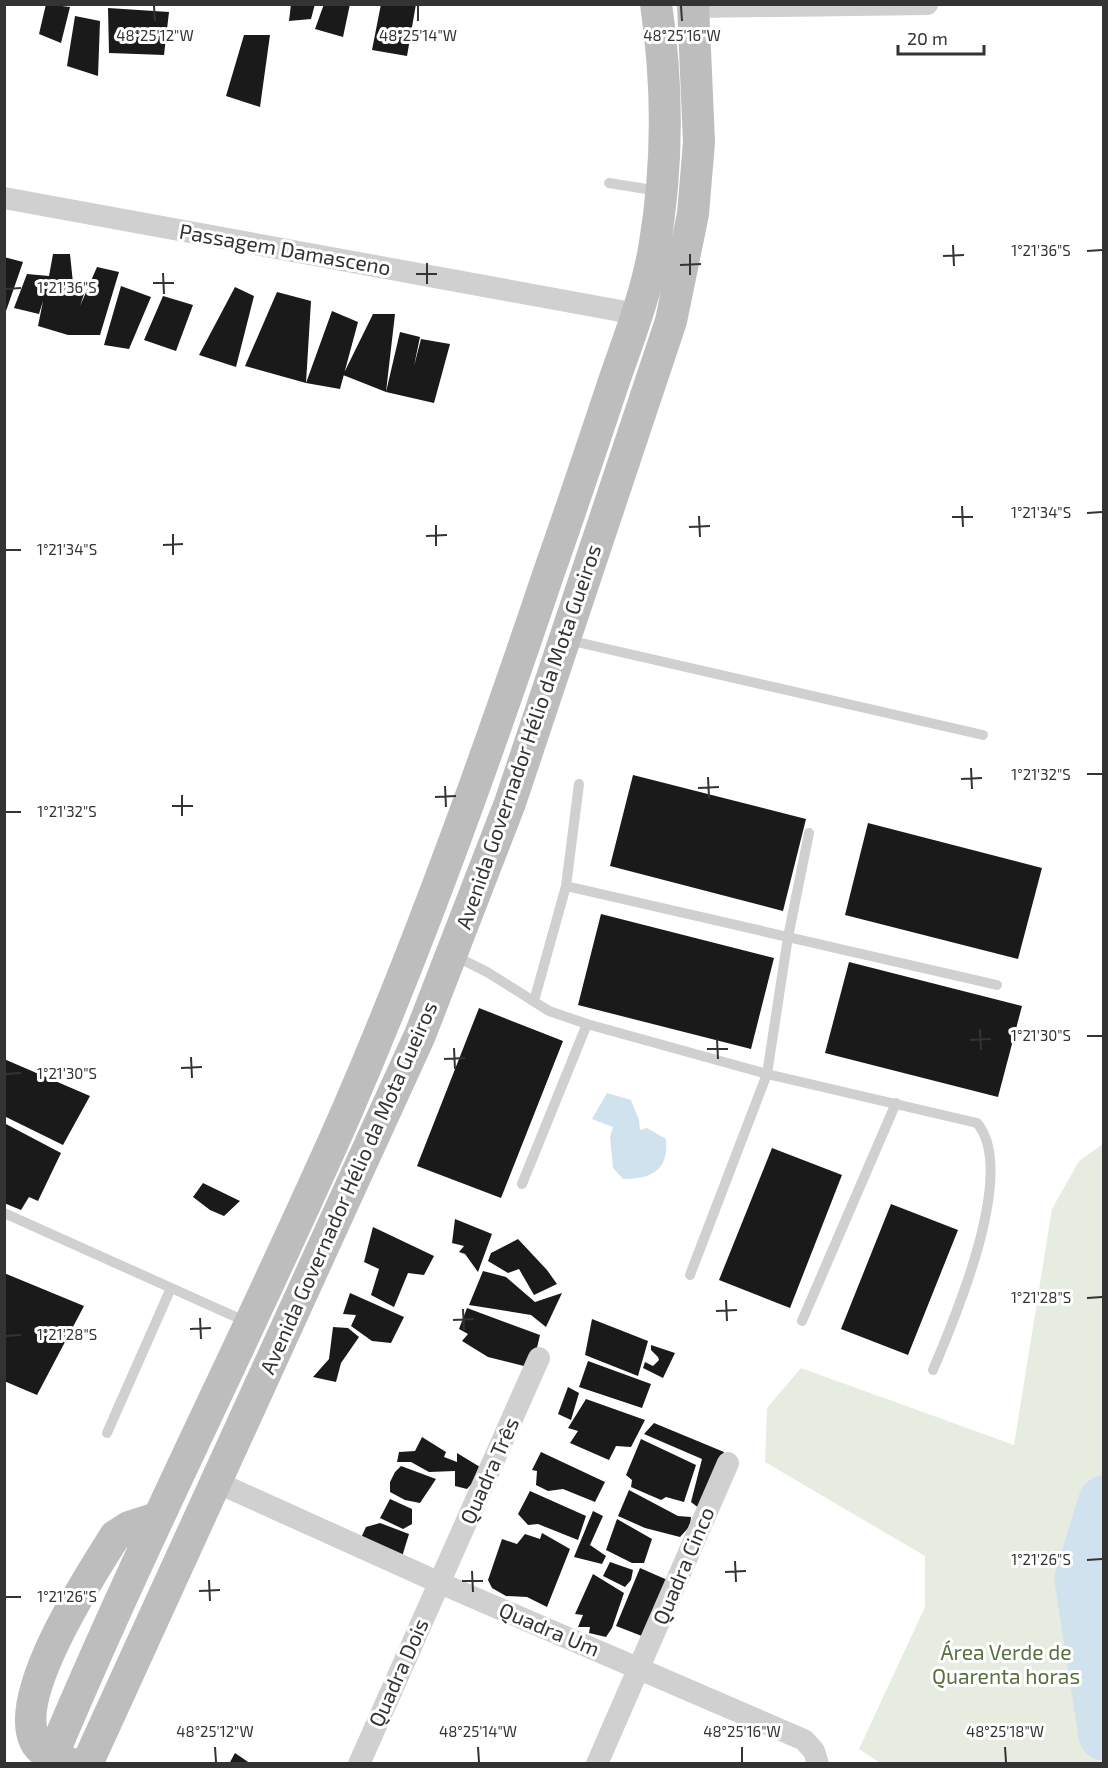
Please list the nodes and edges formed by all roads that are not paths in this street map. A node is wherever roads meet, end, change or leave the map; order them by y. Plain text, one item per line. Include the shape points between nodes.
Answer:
1 (656, 4) edge
2 (914, 5) edge
3 (694, 6) edge
4 (609, 183) dead end
5 (662, 192) junction
6 (4, 198) edge
7 (637, 314) junction
8 (565, 639) junction
9 (983, 735) dead end
10 (579, 784) dead end
11 (809, 833) dead end
12 (566, 886) junction
13 (788, 937) junction
14 (452, 955) junction
15 (997, 985) dead end
16 (534, 1001) junction
17 (587, 1024) junction
18 (767, 1074) junction
19 (896, 1103) junction
20 (522, 1184) dead end
21 (4, 1213) edge
22 (690, 1275) dead end
23 (171, 1288) junction
24 (802, 1321) dead end
25 (250, 1324) junction
26 (540, 1358) dead end
27 (933, 1370) dead end
28 (107, 1433) dead end
29 (728, 1463) dead end
30 (216, 1482) junction
31 (157, 1518) junction
32 (440, 1583) junction
33 (639, 1669) junction
34 (816, 1757) edge
35 (56, 1761) edge
36 (87, 1764) edge
37 (359, 1764) edge
38 (597, 1764) edge

1 - 5 main road, Avenida Governador Hélio da Mota Gueiros via 665,143
2 - 3 street
3 - 8 main road, Avenida Governador Hélio da Mota Gueiros via 699,142 693,214 673,311
4 - 5 lane
5 - 7 main road, Avenida Governador Hélio da Mota Gueiros via 653,253
6 - 7 street, Passagem Damasceno
7 - 25 main road, Avenida Governador Hélio da Mota Gueiros via 524,647 445,862 348,1107
8 - 9 lane
8 - 14 main road, Avenida Governador Hélio da Mota Gueiros via 510,803
10 - 12 lane
11 - 13 lane
12 - 13 lane
12 - 16 lane
13 - 15 lane
13 - 18 lane
14 - 16 lane
14 - 30 main road, Avenida Governador Hélio da Mota Gueiros via 420,1035
16 - 17 lane via 549,1011
17 - 18 lane
17 - 20 lane
18 - 19 lane
18 - 22 lane
19 - 24 lane
19 - 27 lane via 977,1123 991,1148 982,1230 963,1301
21 - 23 lane
23 - 25 lane
23 - 28 lane
25 - 31 main road, Avenida Governador Hélio da Mota Gueiros
26 - 32 street, Quadra Três
29 - 33 street, Quadra Cinco
30 - 32 street, Quadra Um
30 - 36 main road, Avenida Governador Hélio da Mota Gueiros
31 - 35 main road, Avenida Governador Hélio da Mota Gueiros
31 - 35 main road via 115,1536 53,1647 29,1716 36,1743
32 - 33 street, Quadra Um
32 - 37 street, Quadra Dois
33 - 34 street, Quadra Um via 804,1740
33 - 38 street, Quadra Cinco

